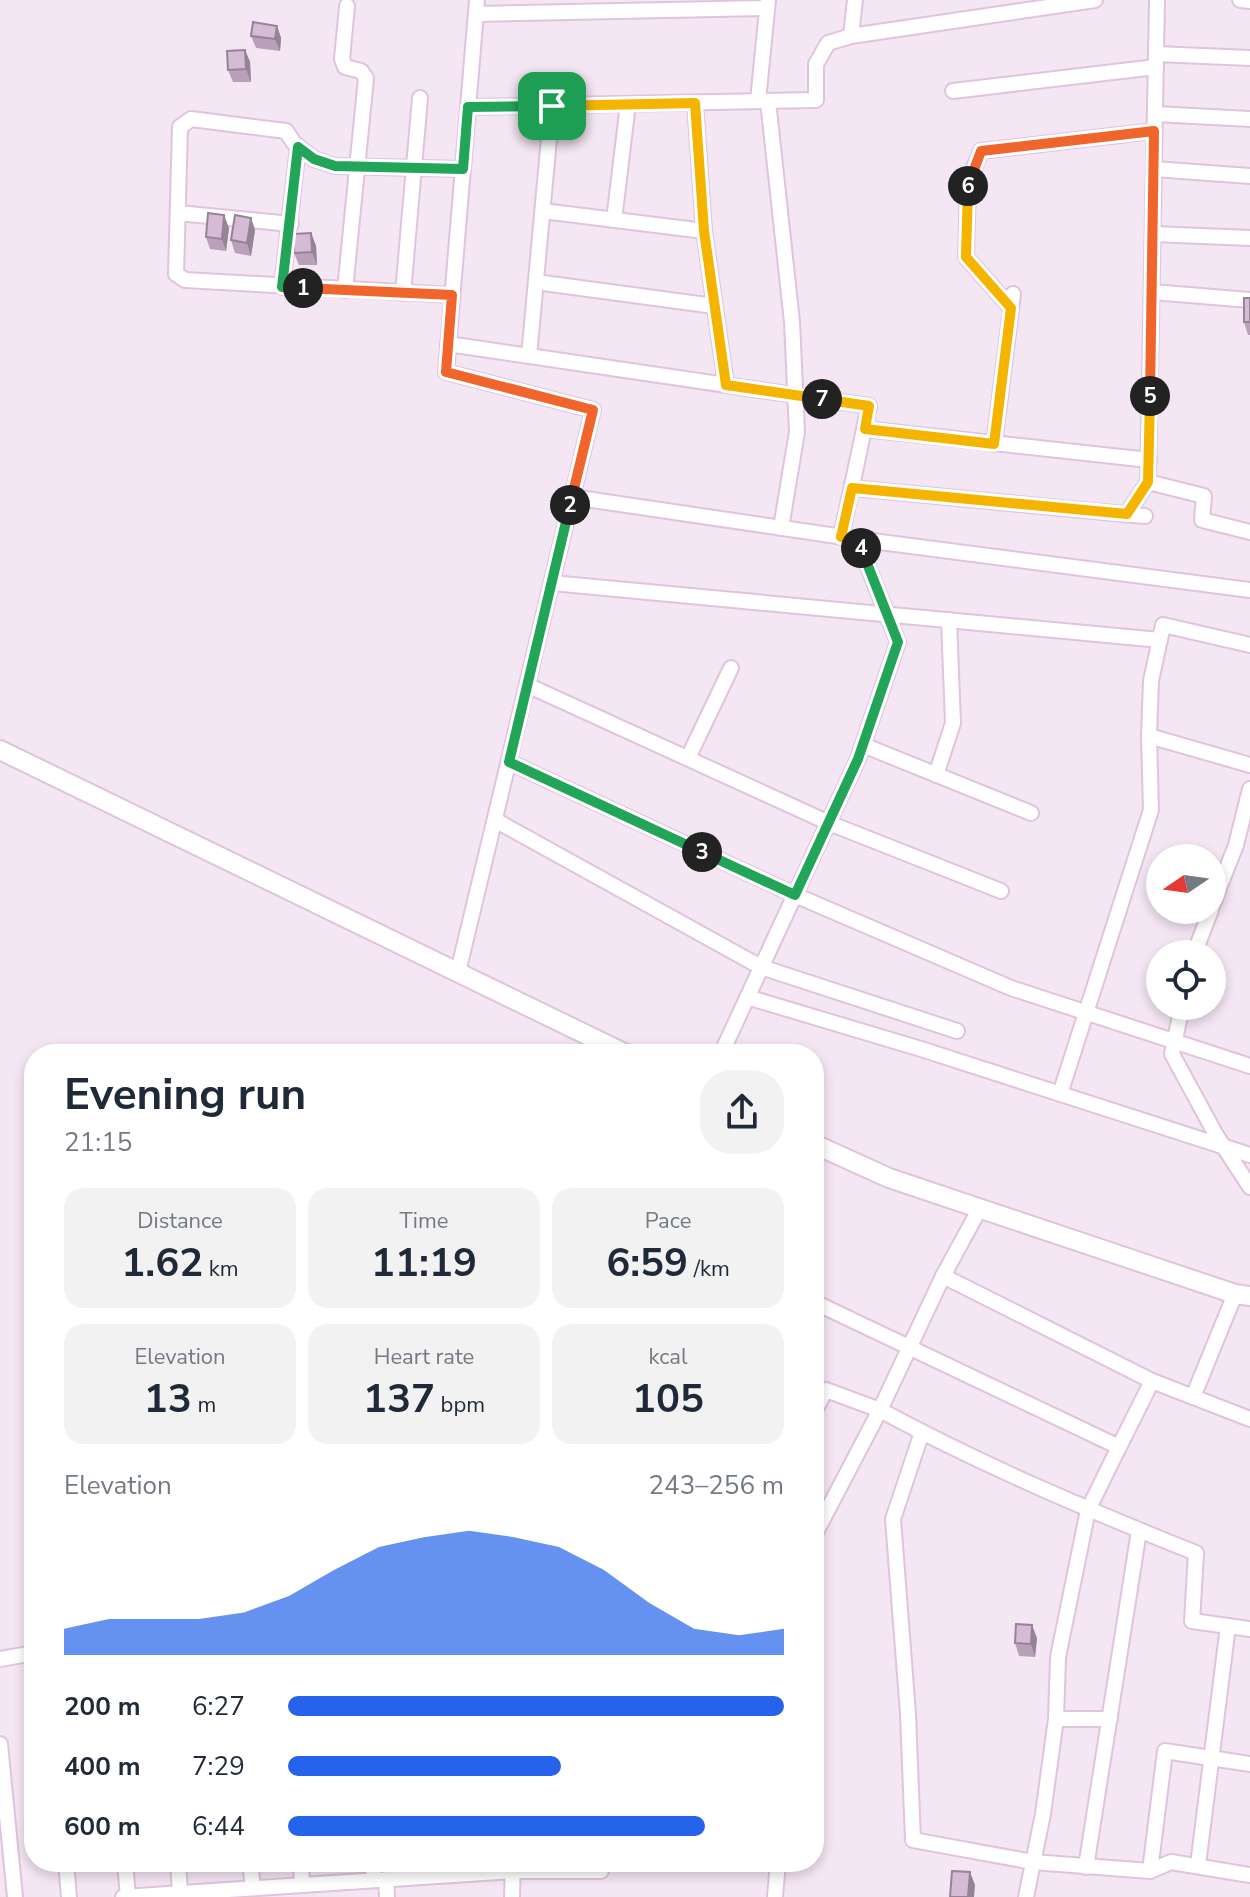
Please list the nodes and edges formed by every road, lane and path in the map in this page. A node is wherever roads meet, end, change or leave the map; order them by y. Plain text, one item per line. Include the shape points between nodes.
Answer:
1 (855, 0) edge
2 (1095, 0) edge
3 (1157, 0) edge
4 (1240, 0) edge
5 (1247, 1) edge
6 (768, 4) edge
7 (347, 6) dead end
8 (476, 7) edge
9 (851, 36) junction
10 (1250, 58) edge
11 (1156, 61) junction
12 (953, 91) dead end
13 (420, 98) dead end
14 (763, 101) junction
15 (695, 103) junction
16 (628, 104) junction
17 (552, 106) junction
18 (468, 107) junction
19 (1155, 114) junction
20 (1250, 119) edge
21 (1154, 131) junction
22 (298, 147) junction
23 (356, 167) junction
24 (414, 168) junction
25 (463, 169) junction
26 (1154, 169) junction
27 (1250, 176) edge
28 (543, 211) junction
29 (178, 213) junction
30 (614, 220) junction
31 (291, 224) junction
32 (704, 231) junction
33 (1153, 234) junction
34 (1250, 238) edge
35 (536, 282) junction
36 (282, 287) junction
37 (345, 290) junction
38 (1152, 292) junction
39 (403, 293) junction
40 (452, 295) junction
41 (1250, 300) edge
42 (714, 306) junction
43 (448, 344) junction
44 (529, 356) junction
45 (726, 385) junction
46 (795, 395) junction
47 (865, 429) junction
48 (994, 444) junction
49 (1149, 460) junction
50 (1148, 482) junction
51 (852, 488) junction
52 (572, 497) junction
53 (1127, 514) junction
54 (1145, 516) dead end
55 (781, 528) junction
56 (1250, 532) edge
57 (841, 537) junction
58 (857, 539) junction
59 (552, 583) junction
60 (1250, 590) edge
61 (887, 614) junction
62 (949, 620) junction
63 (1160, 640) junction
64 (1250, 645) edge
65 (731, 668) dead end
66 (527, 685) junction
67 (1149, 736) junction
68 (863, 745) junction
69 (0, 750) edge
70 (688, 758) junction
71 (509, 762) junction
72 (1250, 765) edge
73 (936, 775) junction
74 (1250, 789) edge
75 (1031, 813) dead end
76 (495, 820) junction
77 (829, 823) junction
78 (1226, 870) edge
79 (1001, 891) dead end
80 (795, 895) junction
81 (761, 967) junction
82 (458, 972) junction
83 (747, 997) junction
84 (1086, 1013) junction
85 (1179, 1020) edge
86 (957, 1031) dead end
87 (1174, 1042) junction
88 (606, 1044) edge
89 (726, 1044) edge
90 (1250, 1066) edge
91 (1060, 1094) junction
92 (1224, 1147) junction
93 (824, 1149) edge
94 (1250, 1155) edge
95 (1250, 1187) edge
96 (980, 1208) junction
97 (943, 1276) junction
98 (1243, 1295) edge
99 (824, 1307) edge
100 (911, 1349) junction
101 (1152, 1381) junction
102 (824, 1388) edge
103 (1193, 1397) junction
104 (880, 1410) junction
105 (1250, 1419) edge
106 (922, 1432) junction
107 (1119, 1447) junction
108 (1088, 1510) junction
109 (824, 1517) edge
110 (1139, 1531) junction
111 (1228, 1626) junction
112 (1250, 1629) edge
113 (24, 1655) edge
114 (0, 1659) edge
115 (1056, 1719) junction
116 (1110, 1719) junction
117 (0, 1744) edge
118 (1212, 1758) junction
119 (1250, 1764) edge
120 (1033, 1862) junction
121 (1198, 1865) junction
122 (1086, 1867) junction
123 (1150, 1871) junction
124 (67, 1872) edge
125 (125, 1872) edge
126 (179, 1872) edge
127 (251, 1872) edge
128 (301, 1872) edge
129 (377, 1872) edge
130 (418, 1872) edge
131 (513, 1872) edge
132 (777, 1872) edge
133 (1250, 1875) edge
134 (380, 1879) junction
135 (302, 1885) junction
136 (253, 1888) junction
137 (180, 1893) junction
138 (227, 1893) edge
139 (15, 1897) edge
140 (69, 1897) edge
141 (126, 1897) edge
142 (387, 1897) edge
143 (512, 1897) edge
144 (775, 1897) edge
145 (1026, 1897) edge

1 - 9 street
2 - 9 street
3 - 11 street
4 - 5 street
6 - 8 street
6 - 14 street
7 - 23 street via 342,59 345,67 366,78
8 - 18 street
9 - 14 street via 828,43 816,64 816,100
10 - 11 street
11 - 12 street
11 - 19 street
13 - 24 street
14 - 15 street
14 - 46 street via 792,322
15 - 16 street
15 - 32 street
16 - 17 street
16 - 30 street
17 - 18 street
17 - 28 street
18 - 25 street
19 - 20 street
19 - 21 street
21 - 26 street
21 - 48 street via 981,151 968,183 966,257 1012,301
22 - 23 street via 335,166
22 - 29 street via 286,131 191,119 180,127
22 - 31 street
23 - 24 street
23 - 37 street
24 - 25 street
24 - 39 street
25 - 40 street
26 - 27 street
26 - 33 street
28 - 30 street
28 - 35 street
29 - 31 street
29 - 36 street via 176,274 185,280
30 - 32 street
31 - 36 street
32 - 42 street
33 - 34 street
33 - 38 street
35 - 42 street
35 - 44 street
36 - 37 street
37 - 39 street
38 - 41 street
38 - 49 street
39 - 40 street
40 - 43 street
42 - 45 street
43 - 44 street
43 - 52 street via 446,372 593,410
44 - 45 street
45 - 46 street
46 - 47 street via 869,406
46 - 55 street via 797,432
47 - 48 street
47 - 51 street
48 - 49 street
49 - 50 street
50 - 53 street
50 - 56 street via 1204,496 1202,520
51 - 53 street
51 - 57 street
52 - 55 street
52 - 59 street
53 - 54 street
55 - 57 street
57 - 58 street
58 - 60 street
58 - 61 street
59 - 61 street
59 - 66 street
61 - 62 street
61 - 68 street via 898,642
62 - 63 street
62 - 73 street via 953,723
63 - 64 street via 1163,625
63 - 67 street via 1151,681
65 - 70 street
66 - 70 street
66 - 71 street
67 - 72 street
67 - 84 street via 1151,810
68 - 73 street
68 - 77 street
69 - 82 street
70 - 77 street
71 - 76 street
71 - 80 street
73 - 75 street
74 - 78 street
76 - 81 street
76 - 82 street
77 - 79 street
77 - 80 street
80 - 81 street
80 - 84 street via 1011,988
81 - 83 street
81 - 86 street
82 - 88 street
83 - 89 street
83 - 91 street
84 - 87 street
84 - 91 street
85 - 87 street
87 - 90 street
87 - 92 street via 1172,1054
91 - 92 street
92 - 94 street
92 - 95 street
93 - 96 street via 889,1178
96 - 97 street
96 - 98 street
97 - 100 street
97 - 101 street
98 - 103 street
99 - 100 street
100 - 104 street
100 - 107 street
101 - 103 street
101 - 107 street
102 - 104 street
103 - 105 street
104 - 106 street
104 - 109 street
106 - 108 street
106 - 120 street via 893,1519 913,1840
107 - 108 street
108 - 110 street
108 - 115 street via 1058,1657
110 - 111 street via 1196,1553 1192,1621
110 - 116 street
111 - 112 street
111 - 118 street
113 - 114 street
115 - 116 street
115 - 120 street
116 - 122 street
117 - 139 street
118 - 119 street
118 - 121 street
118 - 123 street via 1165,1751
120 - 122 street
120 - 145 street
121 - 123 street via 1171,1862
121 - 133 street
122 - 123 street
124 - 140 street
125 - 141 street
126 - 137 street
127 - 136 street
128 - 135 street
129 - 134 street
130 - 134 street
131 - 143 street
132 - 144 street
134 - 135 street
134 - 142 street
135 - 136 street
136 - 138 street
137 - 138 street
137 - 141 street

